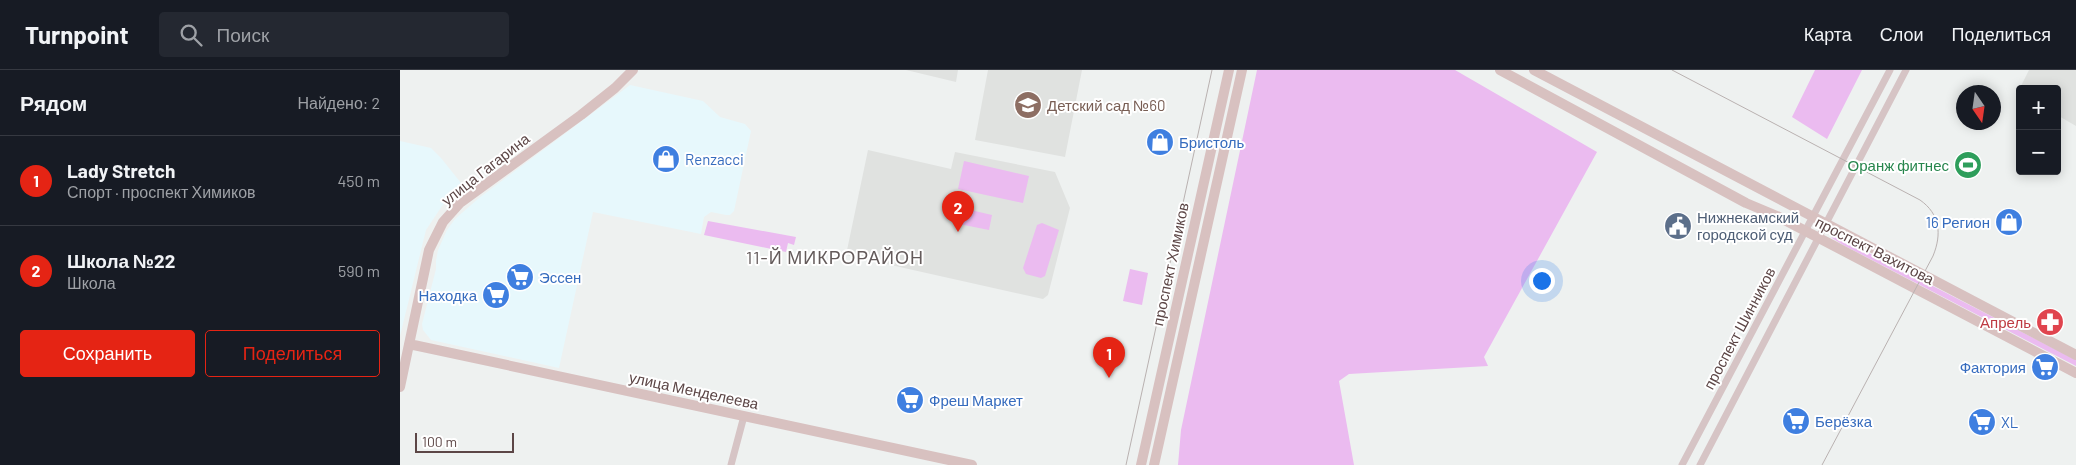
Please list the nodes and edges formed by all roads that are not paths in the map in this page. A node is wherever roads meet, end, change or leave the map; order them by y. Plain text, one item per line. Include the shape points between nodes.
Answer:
1 (633, 70) edge
2 (1229, 70) edge
3 (1242, 70) edge
4 (1500, 70) edge
5 (1534, 70) edge
6 (1890, 70) edge
7 (1906, 70) edge
8 (1882, 84) junction
9 (1896, 91) junction
10 (1813, 217) junction
11 (1827, 224) junction
12 (1805, 231) junction
13 (1819, 239) junction
14 (409, 344) junction
15 (1168, 344) junction
16 (1182, 346) junction
17 (1740, 354) junction
18 (2076, 355) edge
19 (1754, 361) junction
20 (2076, 373) edge
21 (400, 387) edge
22 (744, 416) junction
23 (731, 465) edge
24 (972, 465) edge
25 (1141, 465) edge
26 (1154, 465) edge
27 (1682, 465) edge
28 (1700, 465) edge

1 - 14 main road, улица Гагарина via 581,115 448,215 429,250
2 - 15 main road, проспект Химиков
3 - 16 main road, проспект Химиков
4 - 12 main road, проспект Вахитова via 1746,203
5 - 10 main road, проспект Вахитова
6 - 8 street, проспект Шинников
7 - 9 street, проспект Шинников
8 - 9 street
8 - 10 street, проспект Шинников
9 - 11 street, проспект Шинников
10 - 11 main road, проспект Вахитова
10 - 12 street, проспект Шинников
11 - 13 street, проспект Шинников
11 - 18 main road, проспект Вахитова
12 - 13 main road, проспект Вахитова
12 - 17 street, проспект Шинников
13 - 19 street, проспект Шинников
13 - 20 main road, проспект Вахитова
14 - 21 main road, улица Гагарина
14 - 22 main road, улица Менделеева
15 - 16 main road
15 - 25 main road, проспект Химиков
16 - 26 main road, проспект Химиков
17 - 19 street
17 - 27 street, проспект Шинников
19 - 28 street, проспект Шинников
22 - 23 street
22 - 24 main road, улица Менделеева

